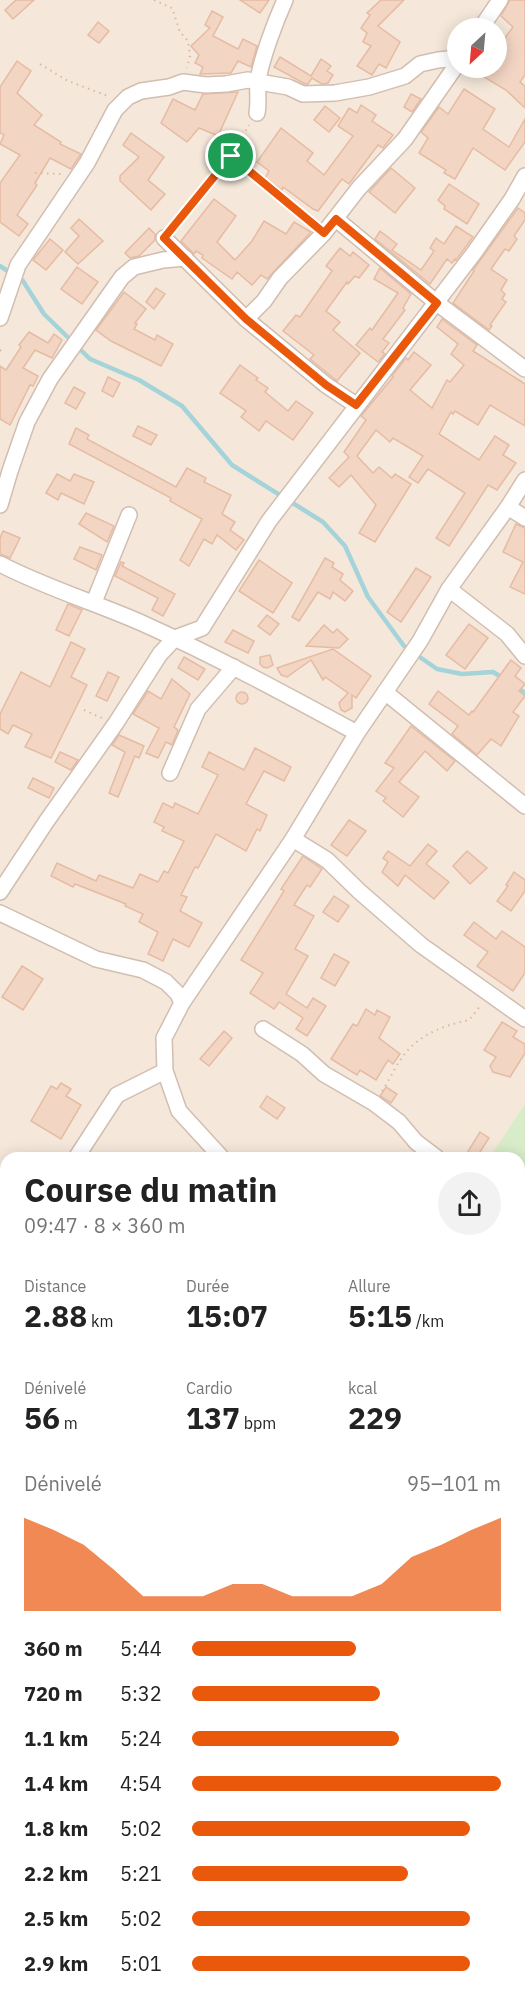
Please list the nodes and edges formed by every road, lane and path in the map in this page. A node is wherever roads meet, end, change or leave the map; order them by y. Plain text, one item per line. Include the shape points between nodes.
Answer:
1 (154, 0) edge
2 (285, 0) edge
3 (500, 0) edge
4 (488, 18) edge
5 (447, 59) edge
6 (40, 64) dead end
7 (448, 78) edge
8 (183, 82) junction
9 (258, 82) junction
10 (128, 97) junction
11 (257, 113) joint
12 (231, 156) junction
13 (35, 173) dead end
14 (79, 176) junction
15 (525, 176) edge
16 (336, 219) junction
17 (324, 233) junction
18 (164, 238) joint
19 (185, 258) junction
20 (437, 303) junction
21 (0, 318) edge
22 (246, 319) junction
23 (525, 369) edge
24 (356, 405) junction
25 (525, 480) edge
26 (0, 505) edge
27 (508, 507) junction
28 (129, 515) dead end
29 (525, 518) edge
30 (0, 564) edge
31 (448, 589) junction
32 (94, 602) junction
33 (175, 638) junction
34 (525, 656) edge
35 (234, 667) junction
36 (385, 692) junction
37 (84, 710) dead end
38 (116, 723) junction
39 (357, 734) junction
40 (170, 773) dead end
41 (525, 806) edge
42 (293, 839) junction
43 (0, 892) edge
44 (0, 913) edge
45 (490, 993) junction
46 (182, 1003) junction
47 (525, 1019) edge
48 (263, 1029) dead end
49 (165, 1071) junction
50 (374, 1103) junction
51 (80, 1152) edge
52 (217, 1152) edge
53 (429, 1152) edge

1 - 8 path via 172,8 180,32 188,41 190,56
2 - 9 street
3 - 4 street
5 - 9 street via 420,64 405,76 369,87 335,93 303,94
6 - 10 path via 105,96
7 - 16 street via 405,139
8 - 9 street
8 - 10 street
9 - 11 street
10 - 14 street via 114,110
11 - 12 path
12 - 17 path
12 - 18 path
13 - 14 path
14 - 21 street via 18,265
15 - 20 street
16 - 17 street
16 - 20 street
17 - 22 street
18 - 19 street
19 - 22 street
19 - 26 street via 134,267 122,277 50,378 27,422
20 - 23 street
20 - 24 street
22 - 24 street
24 - 33 street via 269,521 202,628
25 - 27 street
27 - 29 street
27 - 31 street
28 - 32 street
30 - 32 street
31 - 34 street via 507,634
31 - 36 street via 420,641
32 - 33 street
33 - 35 street
33 - 38 street via 160,654
35 - 39 street
35 - 40 street via 198,709
36 - 39 street
36 - 41 street
37 - 38 path
38 - 43 street
39 - 42 street
42 - 45 street via 327,860 421,945
42 - 46 street
44 - 46 street via 96,958 143,970 166,982
45 - 47 street
45 - 50 path via 469,1020 444,1026 407,1050
46 - 49 street via 164,1038
48 - 50 street via 341,1086
49 - 51 street via 117,1095
49 - 52 street via 179,1111
50 - 53 street

